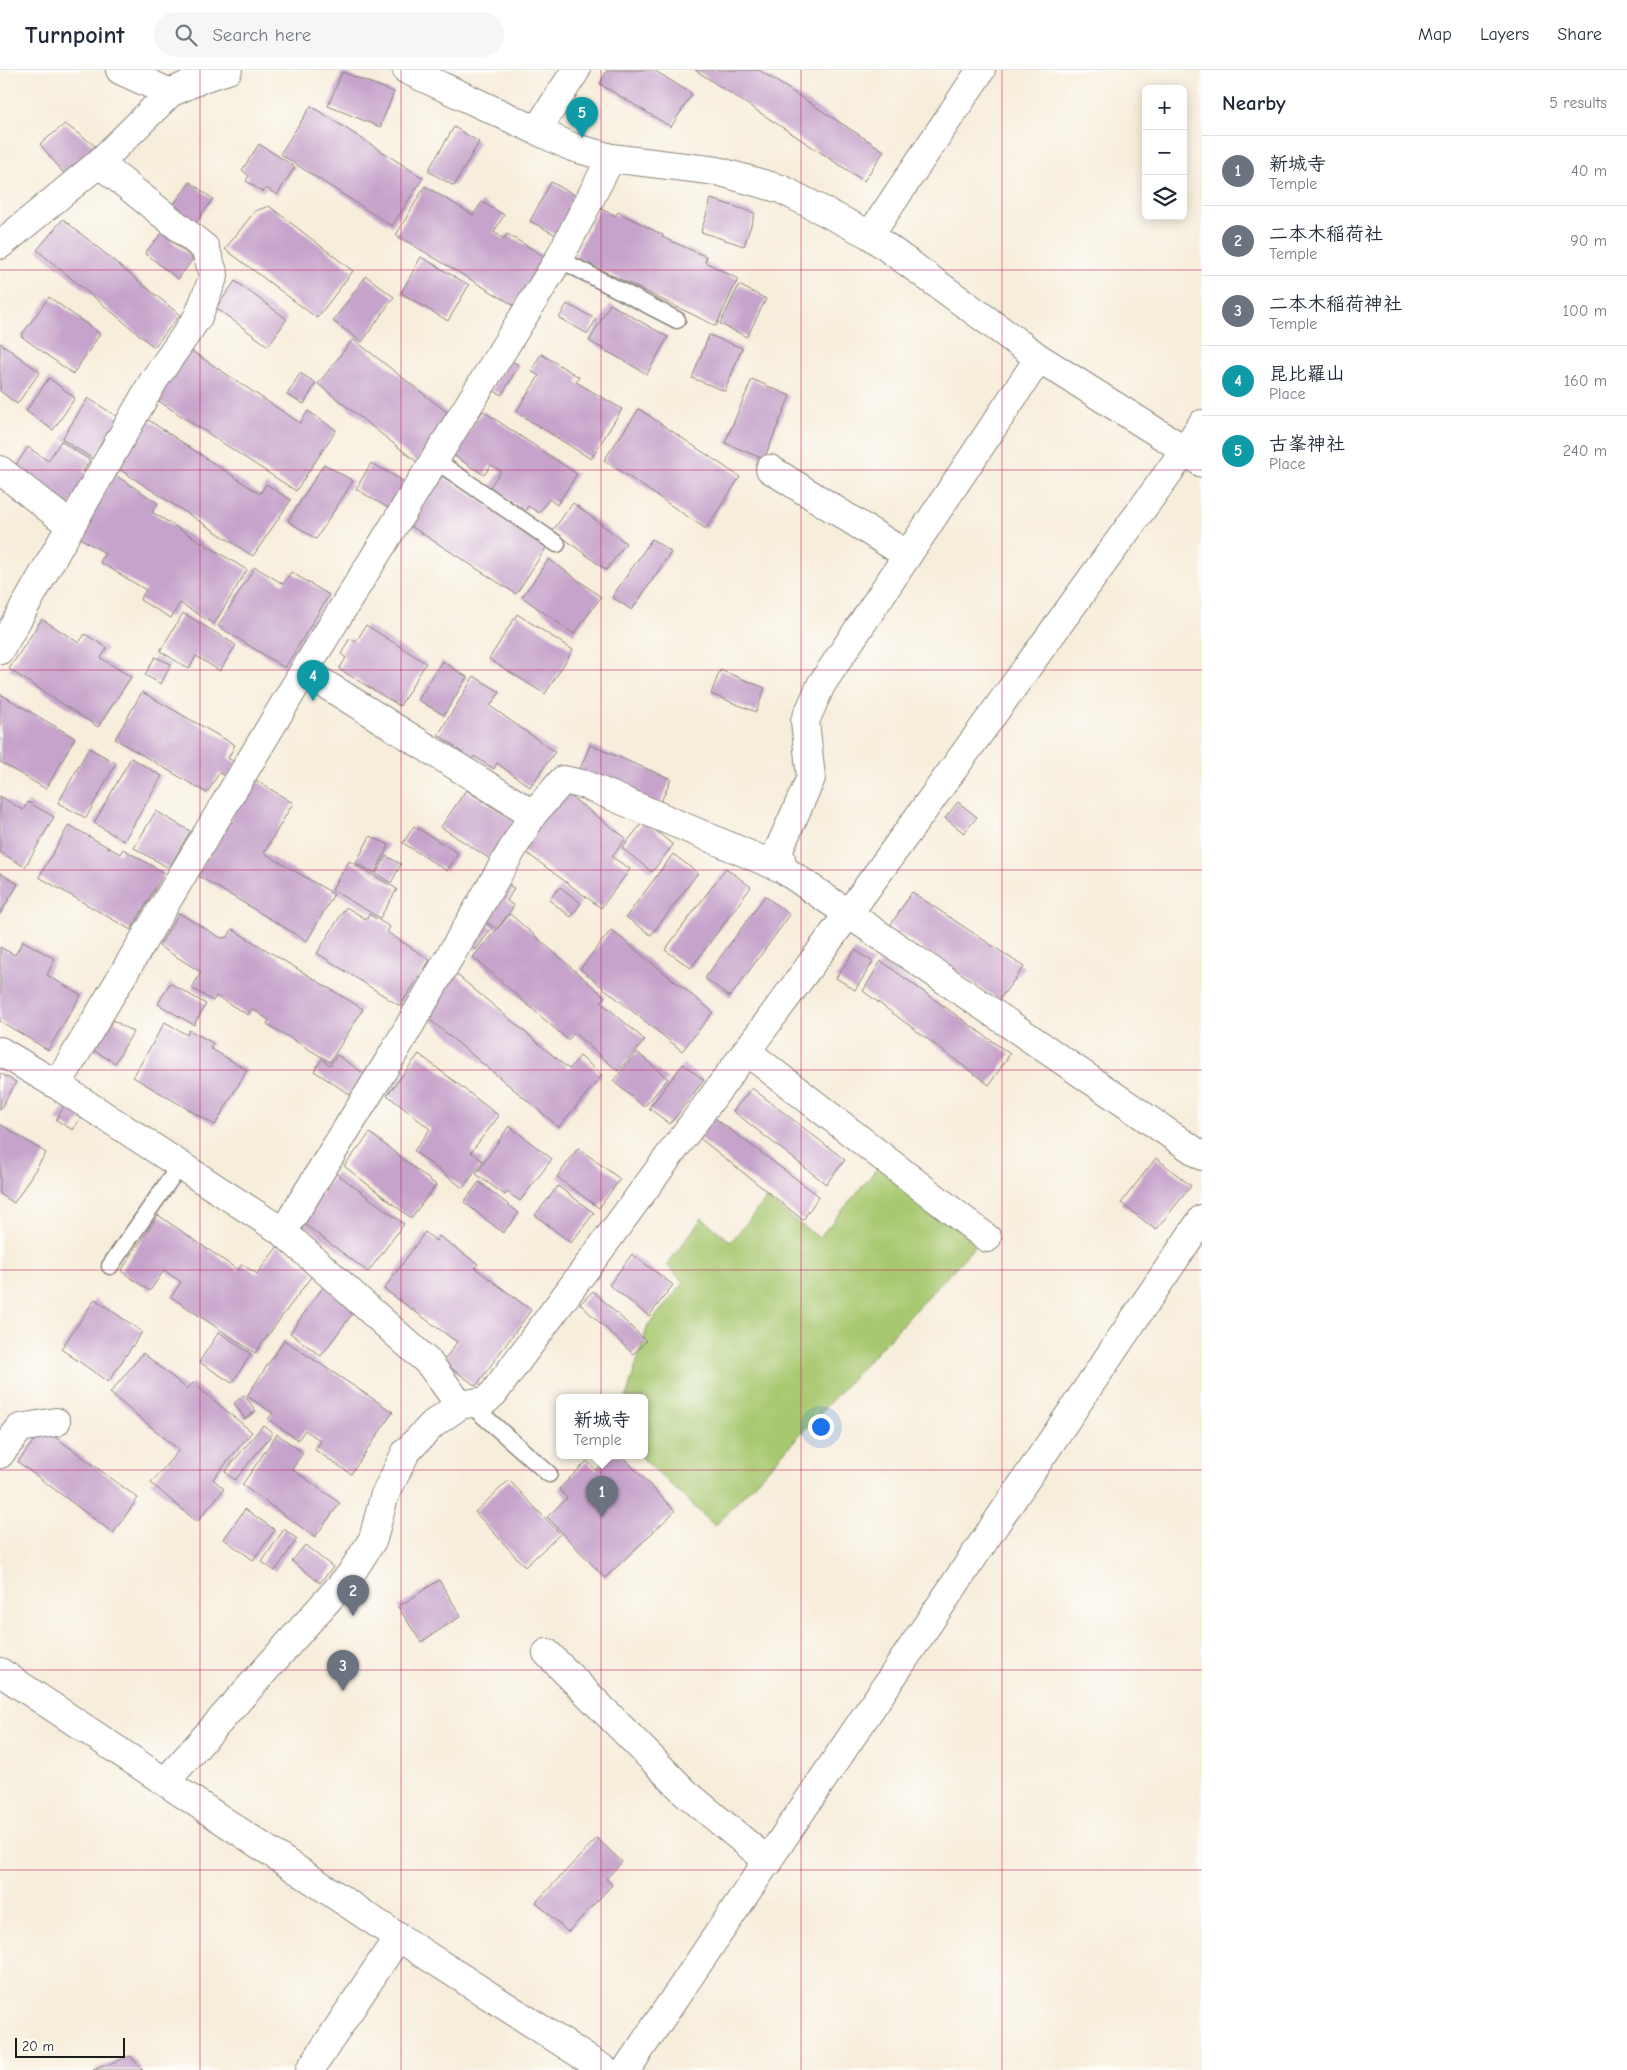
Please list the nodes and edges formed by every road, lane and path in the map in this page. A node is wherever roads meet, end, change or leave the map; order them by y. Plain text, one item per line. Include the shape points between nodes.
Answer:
1 (120, 70) edge
2 (228, 70) edge
3 (407, 70) edge
4 (576, 70) edge
5 (981, 70) edge
6 (170, 93) junction
7 (537, 130) junction
8 (612, 158) junction
9 (99, 164) junction
10 (870, 235) junction
11 (0, 245) edge
12 (559, 259) junction
13 (677, 320) dead end
14 (1039, 358) junction
15 (1202, 424) edge
16 (1194, 456) edge
17 (435, 460) junction
18 (770, 469) dead end
19 (0, 470) edge
20 (71, 526) junction
21 (557, 544) dead end
22 (907, 555) junction
23 (0, 650) edge
24 (304, 671) junction
25 (533, 814) junction
26 (783, 869) junction
27 (848, 914) junction
28 (0, 1050) edge
29 (746, 1051) junction
30 (57, 1085) junction
31 (1202, 1156) edge
32 (180, 1165) junction
33 (1202, 1219) edge
34 (283, 1232) junction
35 (987, 1238) dead end
36 (110, 1266) dead end
37 (465, 1404) junction
38 (56, 1422) dead end
39 (0, 1454) edge
40 (549, 1474) dead end
41 (547, 1653) dead end
42 (0, 1672) edge
43 (166, 1781) junction
44 (769, 1862) junction
45 (398, 1937) junction
46 (310, 2070) edge
47 (605, 2070) edge
48 (626, 2070) edge

1 - 6 street
2 - 6 street
3 - 7 street
4 - 7 street
5 - 10 street
6 - 9 street
7 - 8 street via 572,147
8 - 10 street via 717,171 781,188
8 - 12 street
9 - 11 street
9 - 20 street via 205,248 214,275 198,317 154,380
10 - 14 street
12 - 13 lane
12 - 17 street
14 - 16 street
14 - 22 street
15 - 16 street
16 - 27 street
17 - 21 lane
17 - 24 street
18 - 22 street
19 - 20 street
20 - 23 street
22 - 26 street via 821,685 805,721 811,778 779,849
24 - 25 street
24 - 30 street
25 - 26 street via 563,780 586,785
25 - 34 street via 390,1059
26 - 27 street
27 - 29 street
27 - 31 street
28 - 30 street
29 - 35 street
29 - 37 street via 493,1394 485,1402
30 - 32 street
32 - 34 street
32 - 36 lane
33 - 44 street
34 - 37 street via 429,1363
37 - 40 lane
37 - 43 street via 433,1424 406,1452 384,1497 373,1539 350,1575
38 - 39 street via 20,1428
41 - 44 street via 686,1792
42 - 43 street
43 - 45 street
44 - 48 street
45 - 46 street
45 - 47 street

